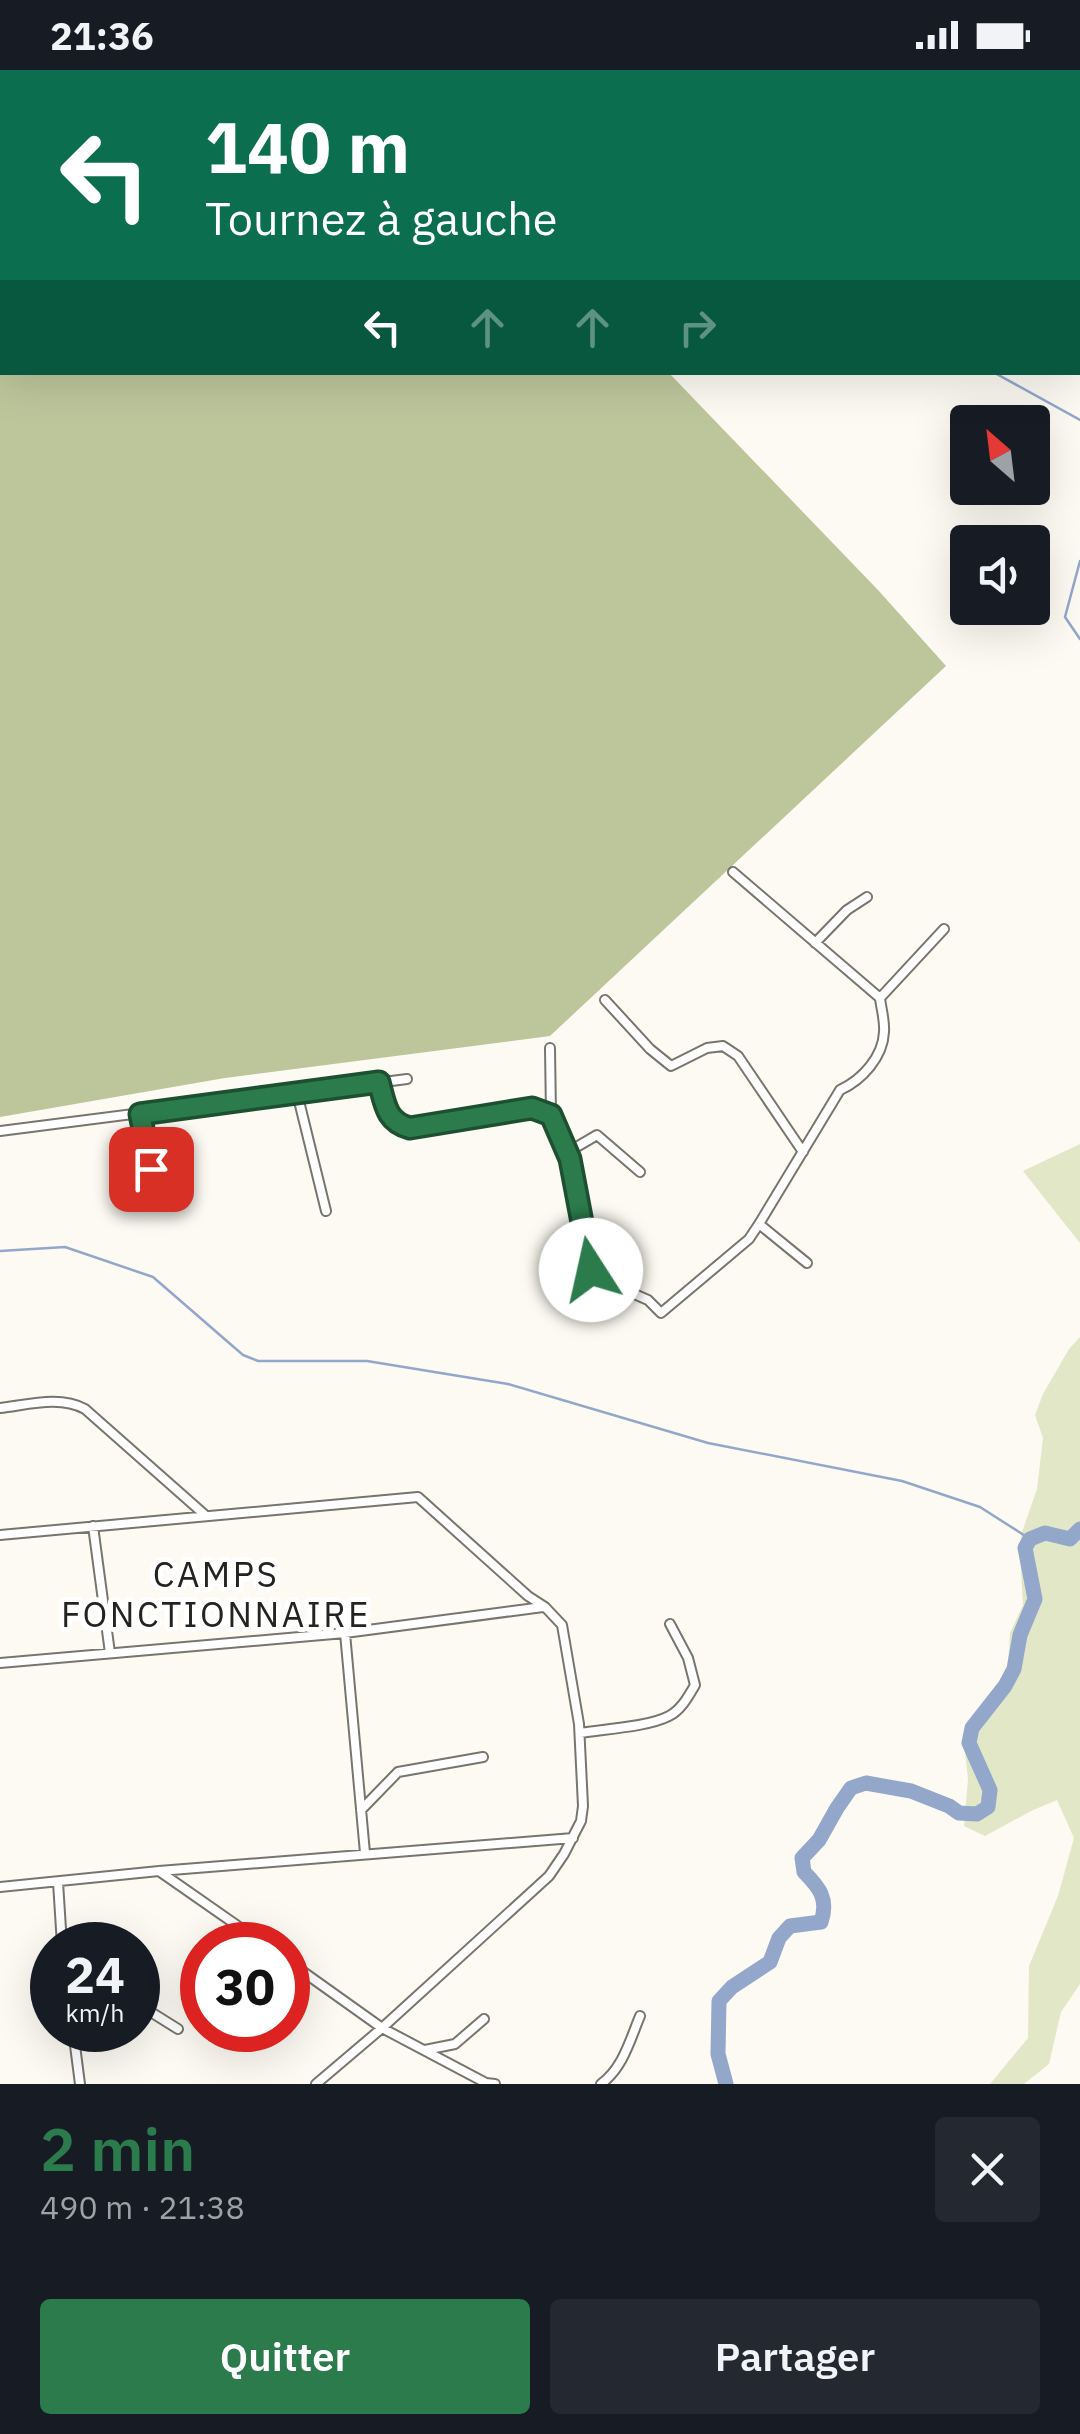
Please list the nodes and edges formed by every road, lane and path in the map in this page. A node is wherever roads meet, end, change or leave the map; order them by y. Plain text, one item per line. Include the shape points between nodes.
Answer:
1 (732, 872) dead end
2 (867, 896) dead end
3 (944, 929) dead end
4 (815, 943) junction
5 (880, 998) junction
6 (605, 1000) dead end
7 (550, 1048) dead end
8 (407, 1079) dead end
9 (379, 1082) junction
10 (297, 1093) junction
11 (140, 1114) junction
12 (551, 1115) junction
13 (0, 1130) edge
14 (568, 1152) junction
15 (803, 1152) junction
16 (640, 1172) dead end
17 (156, 1197) dead end
18 (326, 1212) dead end
19 (760, 1224) junction
20 (807, 1263) dead end
21 (0, 1408) edge
22 (205, 1515) junction
23 (93, 1526) junction
24 (0, 1535) edge
25 (545, 1607) junction
26 (670, 1624) dead end
27 (345, 1633) junction
28 (110, 1654) junction
29 (0, 1663) edge
30 (580, 1734) junction
31 (484, 1757) dead end
32 (361, 1810) junction
33 (573, 1838) junction
34 (365, 1853) junction
35 (159, 1870) junction
36 (58, 1882) junction
37 (0, 1888) edge
38 (61, 1922) edge
39 (232, 1922) edge
40 (310, 1977) edge
41 (640, 2016) dead end
42 (160, 2018) edge
43 (484, 2018) dead end
44 (382, 2028) junction
45 (178, 2029) dead end
46 (425, 2050) junction
47 (76, 2052) edge
48 (80, 2084) edge
49 (316, 2084) edge
50 (495, 2084) edge
51 (600, 2084) edge

1 - 4 street
2 - 4 street
3 - 5 street
4 - 5 street
5 - 15 street via 884,1034 871,1067 840,1090
6 - 15 street via 672,1066 707,1048 723,1046 738,1056
7 - 12 street
8 - 9 street
9 - 10 street
9 - 12 street via 389,1116 410,1128 532,1108
10 - 11 street
10 - 18 street
11 - 13 street
11 - 17 street
12 - 14 street
14 - 16 street via 597,1136
14 - 19 street via 591,1270 601,1286 648,1300 661,1313
15 - 19 street
19 - 20 street
21 - 22 street via 57,1402 85,1408
22 - 23 street
22 - 25 street via 418,1497
23 - 24 street
23 - 28 street
25 - 27 street
25 - 30 street via 562,1626
26 - 30 street via 688,1658 694,1685 687,1700 670,1716
27 - 28 street
27 - 32 street
28 - 29 street
30 - 33 street via 583,1806
31 - 32 street via 398,1772
32 - 34 street
33 - 34 street
33 - 44 street via 549,1876
34 - 35 street
35 - 36 street
35 - 39 street
36 - 37 street
36 - 38 street
40 - 44 street
41 - 51 street via 620,2064
42 - 45 street
43 - 46 street via 455,2044
44 - 46 street
44 - 49 street
46 - 50 street
47 - 48 street

